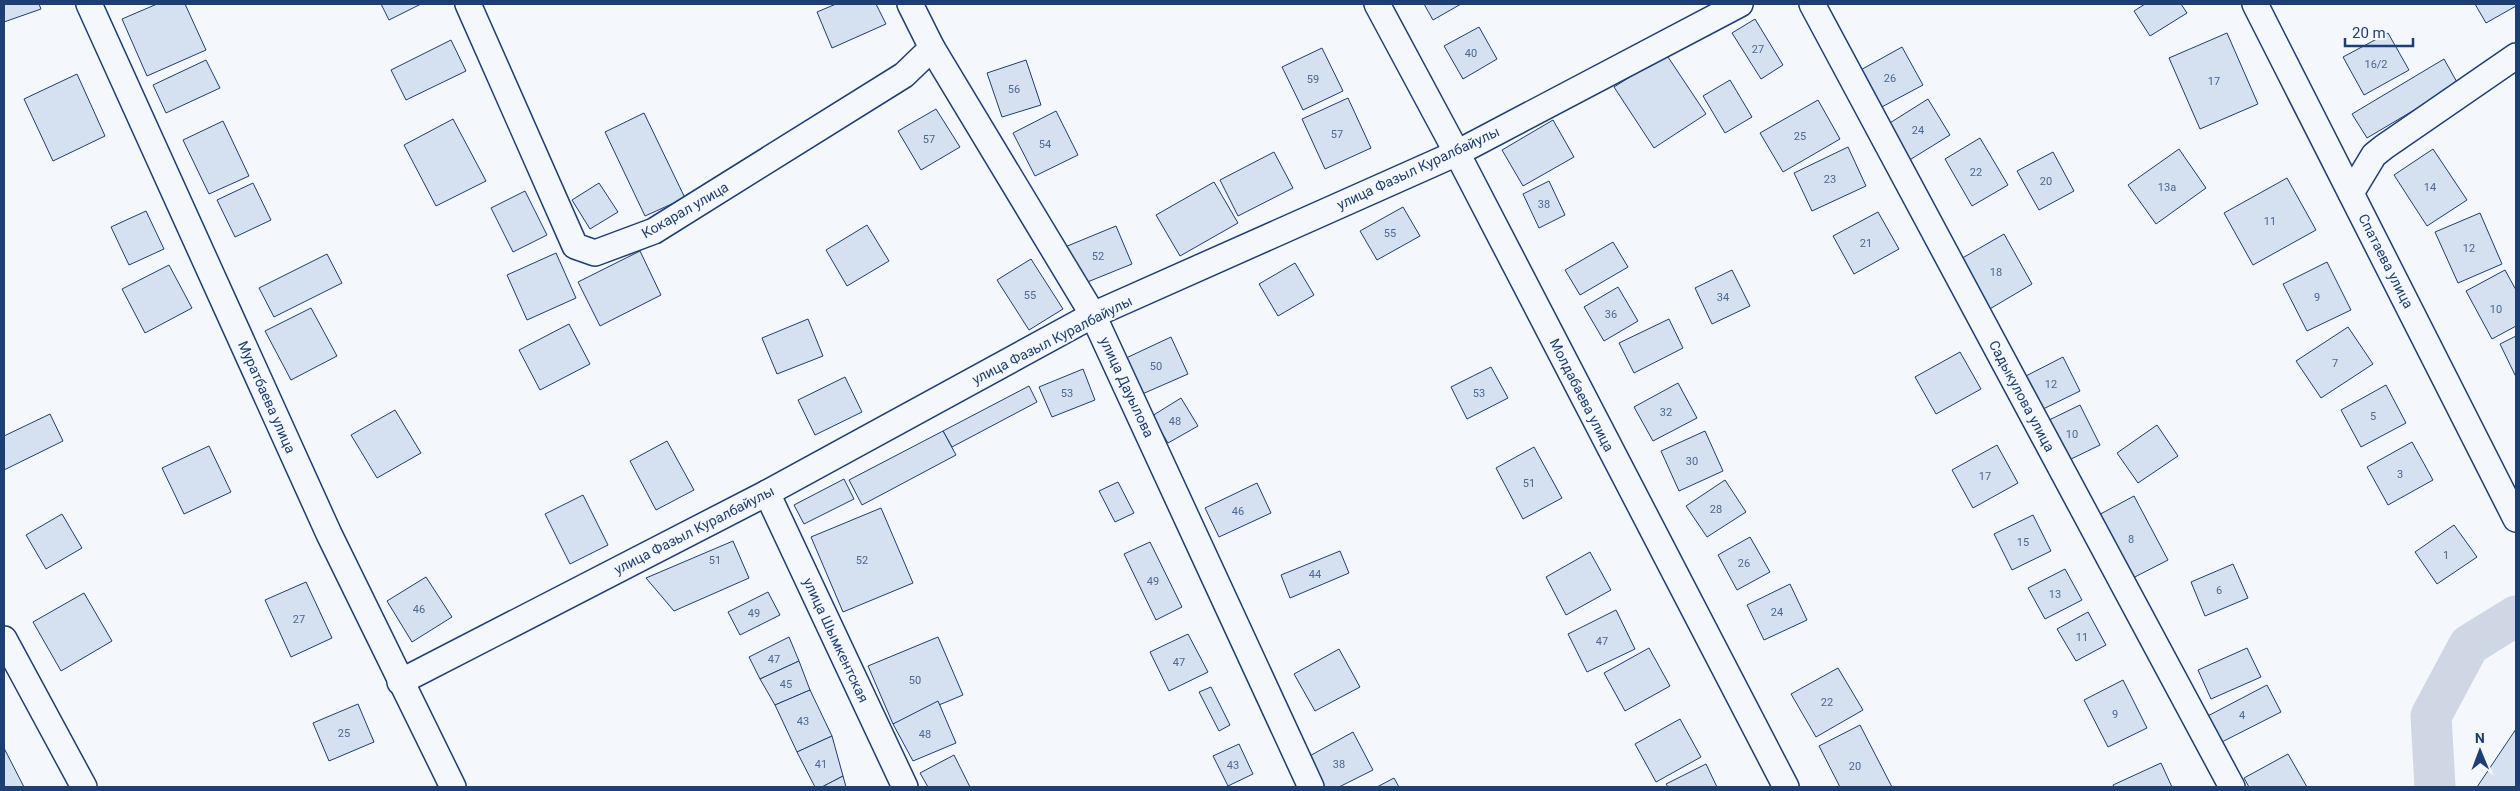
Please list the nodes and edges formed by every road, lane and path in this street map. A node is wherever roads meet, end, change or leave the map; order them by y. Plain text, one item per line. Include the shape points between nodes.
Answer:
1 (89, 4) edge
2 (468, 4) edge
3 (910, 4) edge
4 (1377, 4) edge
5 (1740, 4) edge
6 (1812, 4) edge
7 (2255, 4) edge
8 (932, 48) junction
9 (2516, 56) edge
10 (1457, 153) junction
11 (2351, 193) junction
12 (1093, 315) junction
13 (767, 493) junction
14 (2516, 519) edge
15 (4, 639) edge
16 (400, 682) junction
17 (84, 787) edge
18 (453, 787) edge
19 (906, 787) edge
20 (1311, 787) edge
21 (1786, 787) edge
22 (2232, 787) edge

1 - 16 street, Муратбаева улица via 329,534
2 - 8 street, Кокарал улица via 575,246 595,253 654,231 904,74
3 - 8 street, улица Дауылова
4 - 10 street, Молдабаева улица
5 - 10 street, улица Фазыл Куралбайулы
6 - 22 street, Садыкулова улица
7 - 11 street, Спатаева улица
8 - 12 street, улица Дауылова
9 - 11 street via 2384,146 2374,155
10 - 12 street, улица Фазыл Куралбайулы
10 - 21 street, Молдабаева улица
11 - 14 street, Спатаева улица
12 - 13 street, улица Фазыл Куралбайулы
12 - 20 street, улица Дауылова
13 - 16 street, улица Фазыл Куралбайулы
13 - 19 street, улица Шымкентская
15 - 17 street
16 - 18 street, Муратбаева улица

